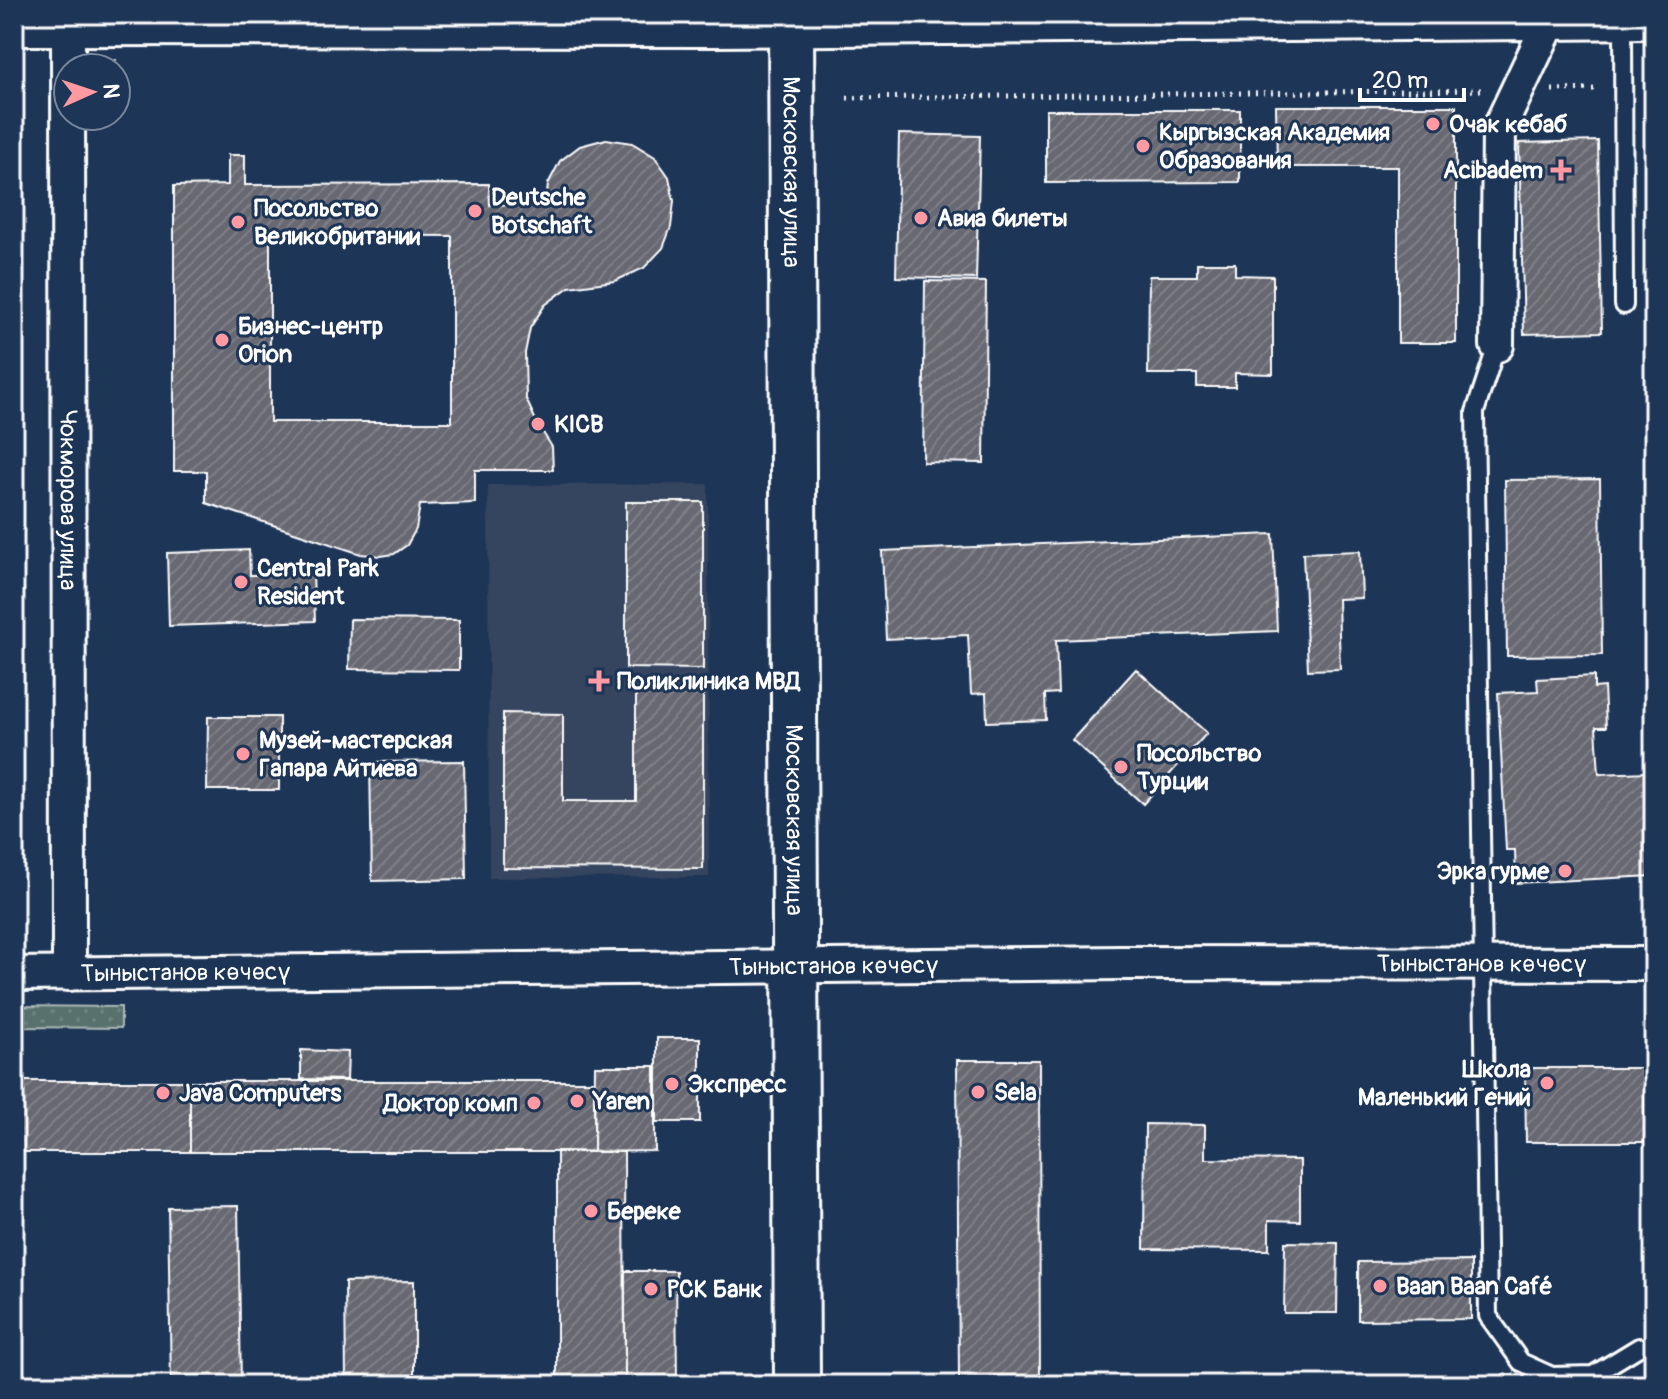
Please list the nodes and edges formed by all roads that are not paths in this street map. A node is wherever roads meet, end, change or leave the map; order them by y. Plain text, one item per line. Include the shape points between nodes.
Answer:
1 (1638, 18) edge
2 (1551, 19) junction
3 (791, 20) edge
4 (68, 24) junction
5 (14, 25) edge
6 (1624, 305) dead end
7 (1497, 345) joint
8 (1482, 964) junction
9 (1654, 964) edge
10 (795, 967) junction
11 (14, 974) edge
12 (69, 974) junction
13 (1639, 1347) dead end
14 (797, 1385) edge

1 - 2 street
1 - 6 lane via 1623,89
2 - 3 street
2 - 7 street via 1499,129
3 - 4 street
3 - 10 main road, Московская улица
4 - 5 street
4 - 12 street, Чокморова улица
7 - 8 lane via 1475,412
8 - 9 street, Тыныстанов көчөсү
8 - 10 street, Тыныстанов көчөсү
8 - 13 lane via 1488,1316 1521,1362 1552,1376 1593,1375
10 - 12 street, Тыныстанов көчөсү
10 - 14 main road, Московская улица
11 - 12 street, Тыныстанов көчөсү

